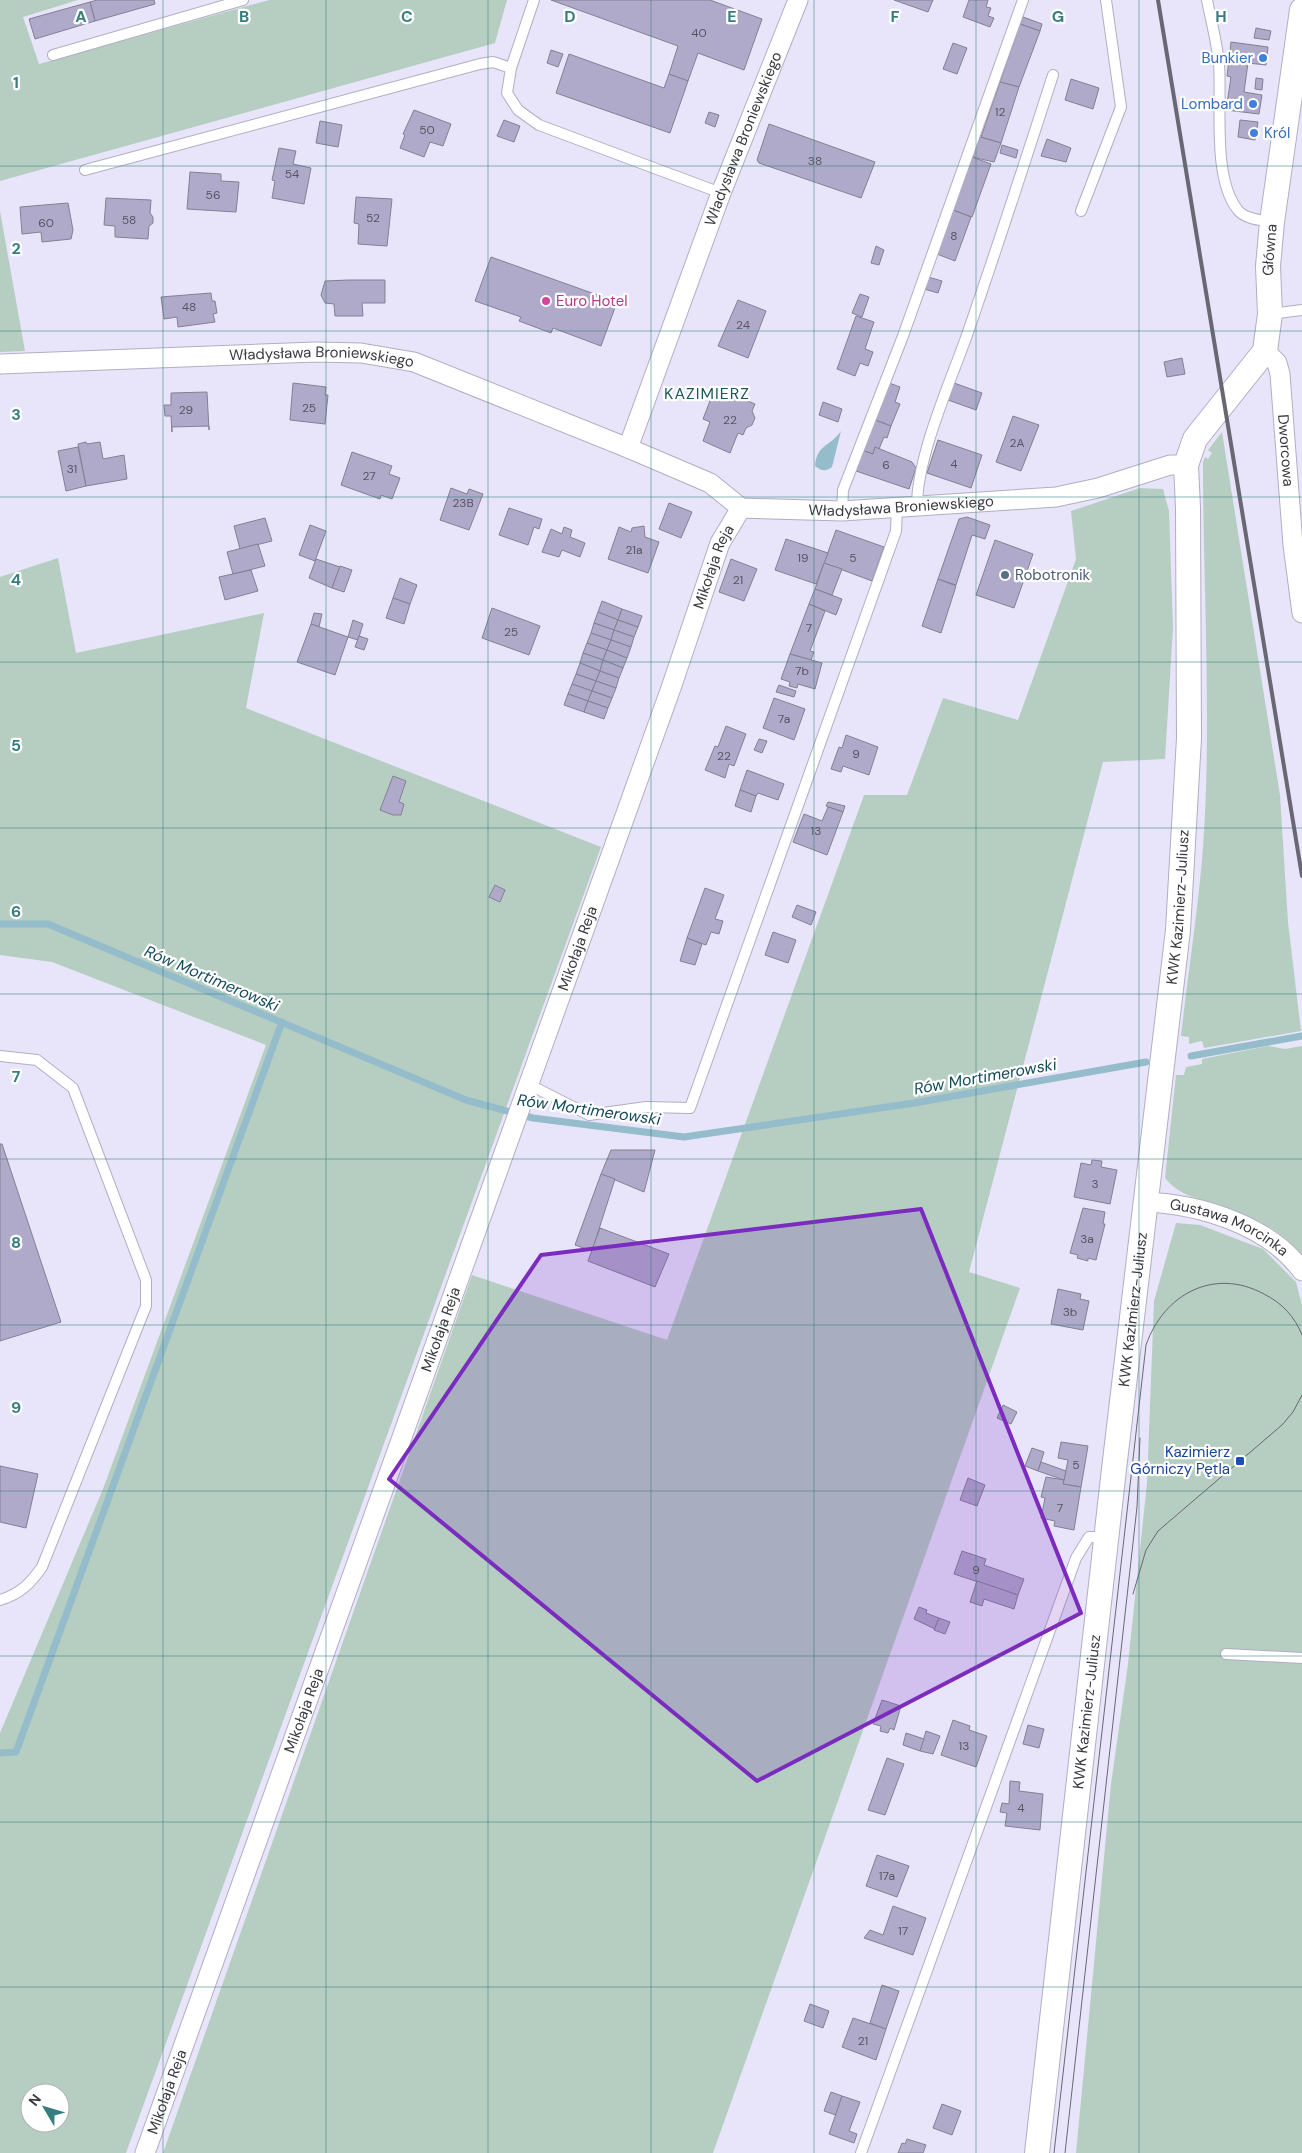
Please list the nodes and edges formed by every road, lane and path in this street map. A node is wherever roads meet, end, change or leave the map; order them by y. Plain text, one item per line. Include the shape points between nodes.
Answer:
1 (243, 0) edge
2 (534, 0) edge
3 (798, 0) edge
4 (1023, 0) edge
5 (1106, 0) edge
6 (1207, 0) edge
7 (1302, 10) edge
8 (52, 54) dead end
9 (511, 68) junction
10 (1054, 75) dead end
11 (85, 170) dead end
12 (721, 193) junction
13 (1081, 211) dead end
14 (1272, 222) junction
15 (1302, 310) edge
16 (1270, 314) junction
17 (1265, 351) junction
18 (0, 364) edge
19 (628, 448) junction
20 (1186, 465) junction
21 (917, 506) junction
22 (741, 508) junction
23 (898, 508) junction
24 (842, 511) junction
25 (1298, 546) edge
26 (1302, 614) edge
27 (0, 1056) edge
28 (527, 1087) junction
29 (1145, 1202) junction
30 (1302, 1271) edge
31 (1107, 1537) junction
32 (0, 1600) edge
33 (1226, 1654) dead end
34 (1302, 1658) edge
35 (145, 2153) edge
36 (861, 2153) edge
37 (1037, 2153) edge

1 - 8 lane
2 - 9 lane
3 - 12 street, Władysława Broniewskiego
4 - 24 lane via 903,336 843,490
5 - 13 lane via 1120,107
6 - 14 lane via 1219,64 1218,102 1224,185 1238,210 1253,219
7 - 14 street, Główna
9 - 11 lane via 494,62 480,64
9 - 12 lane via 507,93 518,110 539,125
10 - 21 lane via 931,437 917,492
12 - 19 street, Władysława Broniewskiego
14 - 16 street, Główna via 1268,266
15 - 16 lane
16 - 17 street, Główna
17 - 20 street via 1194,439
17 - 25 street, Dworcowa via 1277,362 1280,374
18 - 19 street, Władysława Broniewskiego via 361,353 414,362
19 - 22 street, Władysława Broniewskiego via 710,483
20 - 21 street, Władysława Broniewskiego via 1170,465 1098,488 1056,497
20 - 29 street, KWK Kazimierz-Juliusz via 1189,738 1178,930
21 - 23 street, Władysława Broniewskiego
22 - 24 street, Władysława Broniewskiego
22 - 28 street, Mikołaja Reja via 720,543
23 - 24 street, Władysława Broniewskiego
23 - 28 lane via 896,531 690,1108 646,1107 590,1115
25 - 26 street, Dworcowa
27 - 32 lane via 38,1060 73,1088 146,1280 146,1306 42,1567 29,1586
28 - 35 street, Mikołaja Reja
29 - 30 street, Gustawa Morcinka via 1184,1206 1244,1224 1275,1245
29 - 31 street, KWK Kazimierz-Juliusz
31 - 36 lane via 1088,1537 1076,1558
31 - 37 street, KWK Kazimierz-Juliusz
33 - 34 lane

